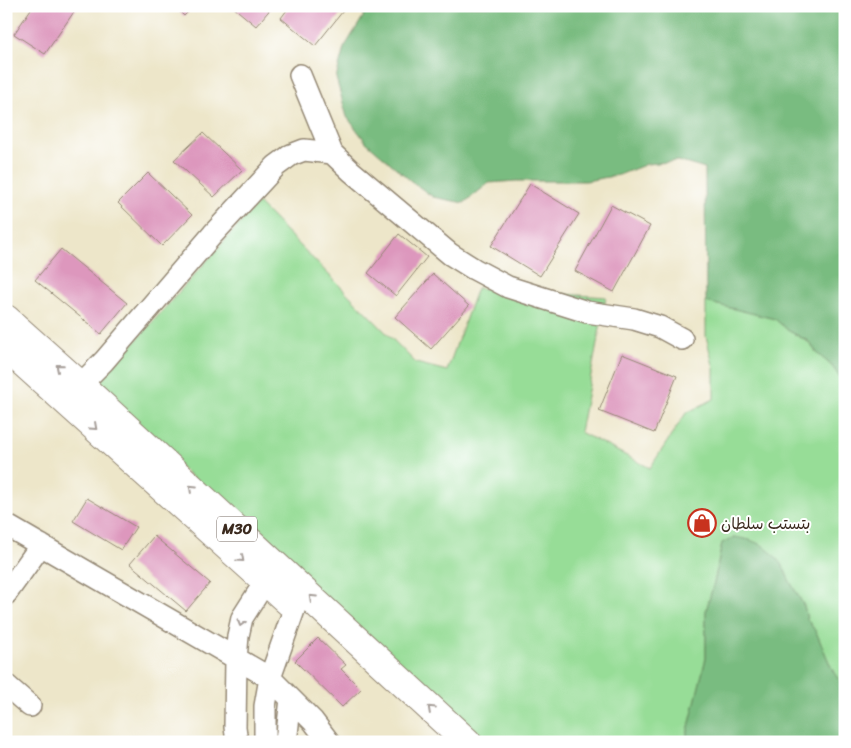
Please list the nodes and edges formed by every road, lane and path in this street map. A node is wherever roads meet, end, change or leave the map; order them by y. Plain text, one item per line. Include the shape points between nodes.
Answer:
1 (300, 75) dead end
2 (332, 153) junction
3 (6, 319) edge
4 (682, 339) dead end
5 (6, 347) edge
6 (80, 385) junction
7 (6, 525) edge
8 (41, 545) junction
9 (265, 582) junction
10 (6, 594) edge
11 (295, 607) junction
12 (236, 658) junction
13 (270, 678) junction
14 (6, 685) edge
15 (291, 699) junction
16 (30, 706) dead end
17 (237, 742) edge
18 (265, 742) edge
19 (286, 742) edge
20 (329, 742) edge
21 (439, 742) edge
22 (467, 742) edge

1 - 2 street
2 - 4 street via 450,254 474,269 508,287 587,312 634,319 660,327
2 - 6 street via 304,150 276,166
6 -> 3 highway, M30
5 -> 9 highway, M30
22 -> 6 highway, M30
7 - 8 street
8 - 10 street
8 - 12 street
9 - 11 highway, M30
9 -> 12 street via 242,618
11 - 13 street
11 - 21 highway, M30
12 - 13 street
12 - 17 street
13 - 15 street
13 - 18 street via 265,706
14 - 16 street
15 - 19 street
15 - 20 street

